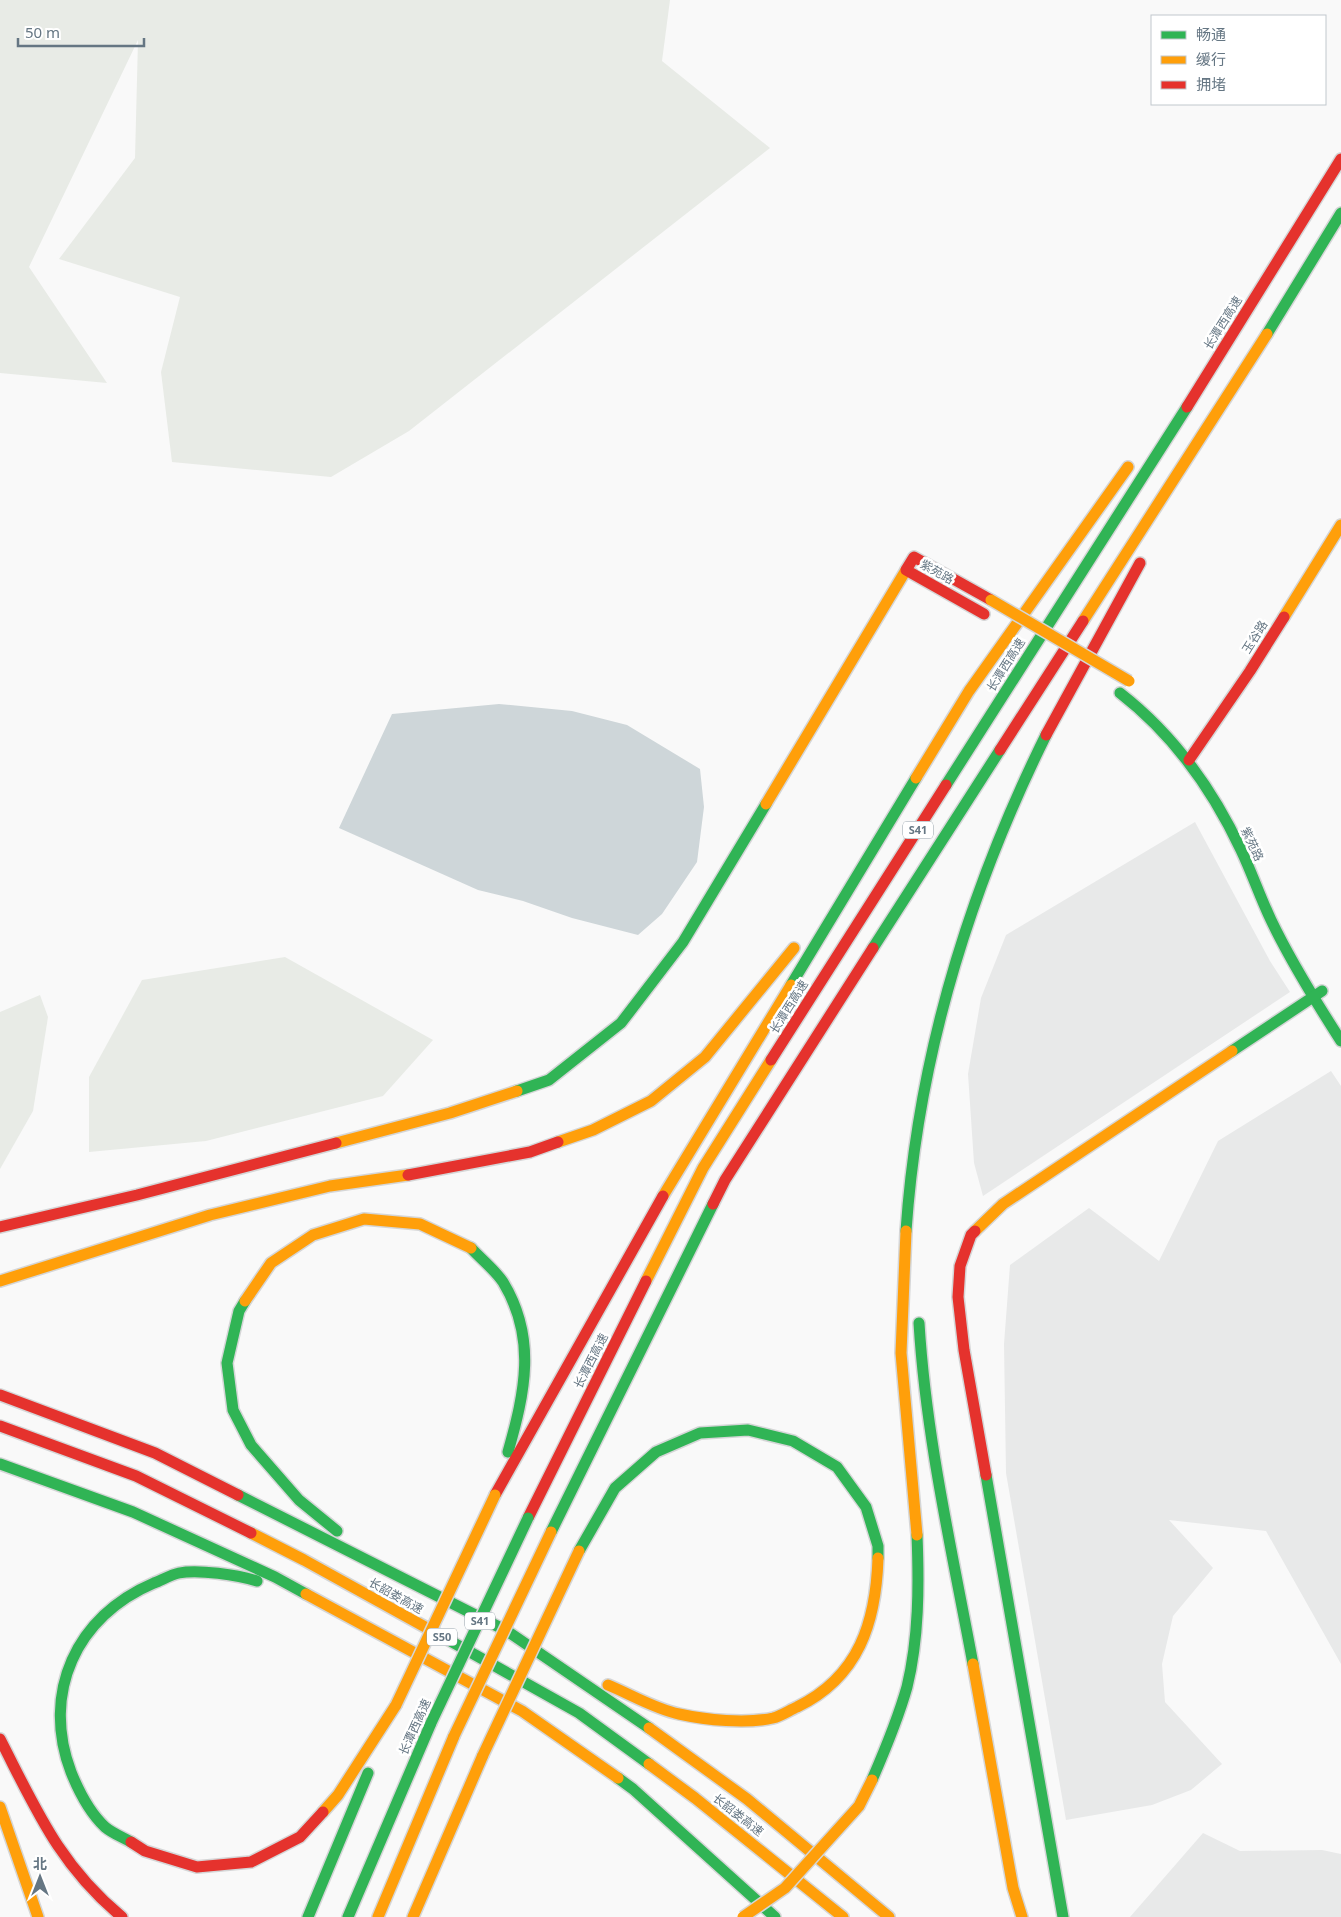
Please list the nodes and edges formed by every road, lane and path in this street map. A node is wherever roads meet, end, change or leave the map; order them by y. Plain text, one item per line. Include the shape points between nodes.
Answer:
1 (1341, 160) edge
2 (1341, 213) edge
3 (1273, 271) junction
4 (1268, 332) junction
5 (1172, 408) dead end
6 (1137, 456) dead end
7 (1176, 498) dead end
8 (1341, 525) edge
9 (1341, 542) edge
10 (1147, 550) dead end
11 (906, 570) junction
12 (1095, 678) dead end
13 (1133, 684) dead end
14 (1116, 691) dead end
15 (1186, 737) dead end
16 (1199, 753) junction
17 (1192, 764) junction
18 (1210, 771) dead end
19 (914, 785) junction
20 (822, 910) dead end
21 (800, 940) dead end
22 (1321, 999) junction
23 (1308, 1015) dead end
24 (1341, 1022) edge
25 (1341, 1041) edge
26 (912, 1171) junction
27 (0, 1227) edge
28 (916, 1268) dead end
29 (0, 1281) edge
30 (970, 1302) dead end
31 (918, 1307) dead end
32 (0, 1395) edge
33 (0, 1426) edge
34 (0, 1464) edge
35 (495, 1495) junction
36 (380, 1567) junction
37 (319, 1601) junction
38 (546, 1657) junction
39 (396, 1705) junction
40 (0, 1739) edge
41 (0, 1807) edge
42 (1074, 1911) dead end
43 (38, 1917) edge
44 (122, 1917) edge
45 (308, 1917) edge
46 (348, 1917) edge
47 (378, 1917) edge
48 (412, 1917) edge
49 (743, 1917) edge
50 (775, 1917) edge
51 (843, 1917) edge
52 (889, 1917) edge
53 (1022, 1917) edge
54 (1062, 1917) edge

1 - 3 main road, 长潭西高速 / S41
2 - 4 main road, S41
3 - 5 main road
3 - 46 main road, 长潭西高速 / S41, bridge via 704,1168 528,1518 431,1723
4 - 7 main road
4 - 47 main road, S41, bridge via 725,1180 454,1736
6 - 19 main road via 969,692
8 - 16 main road, 玉谷路
9 - 16 main road, 玉谷路 via 1258,677
10 - 26 main road via 1060,708 1000,836 961,944 935,1038
11 - 12 main road, 紫苑路
11 - 13 main road, 紫苑路, bridge via 914,557
11 - 27 main road via 683,942 621,1023 549,1080 450,1113 137,1195
14 - 17 main road, 紫苑路 via 1167,732
15 - 16 main road
16 - 17 main road, 玉谷路
17 - 22 main road, 紫苑路 via 1211,792 1241,850 1271,920
18 - 22 main road, 紫苑路
19 - 20 main road
19 - 35 main road via 665,1193
21 - 29 main road via 705,1057 651,1100 593,1130 530,1152 453,1168 330,1186 210,1215
22 - 23 main road
22 - 24 main road, 紫苑路
22 - 25 main road, 紫苑路
22 - 54 main road via 1003,1204 971,1235 960,1266 958,1297 964,1350
26 - 28 main road
26 - 49 main road, bridge via 904,1258 902,1364 916,1501 917,1589 914,1645 900,1714 859,1806 785,1888
30 - 42 main road via 975,1352
31 - 53 main road via 934,1450 1013,1888
32 - 36 main road via 155,1453
33 - 51 main road, 长韶娄高速 / S50 via 144,1481 304,1560 579,1713 694,1798
34 - 37 main road, S50 via 133,1512 276,1577
35 - 36 main road via 515,1428 526,1366 522,1323 502,1281 470,1248 420,1224 364,1219 313,1235 271,1263 239,1311 228,1363 233,1410 251,1445 299,1500
35 - 39 main road, bridge
36 - 38 main road via 507,1631
37 - 39 main road via 236,1574 179,1573 138,1590 108,1610 81,1641 65,1676 59,1718 66,1758 80,1795 106,1827 145,1851 197,1866 251,1862 300,1837 338,1795
37 - 50 main road, S50 via 522,1711 586,1755 633,1789
38 - 48 main road, bridge via 677,1714 724,1721 774,1718 813,1699 849,1666 868,1628 877,1592 878,1546 866,1506 837,1467 793,1441 748,1430 700,1433 656,1452 615,1488 579,1551 482,1755
38 - 52 main road via 747,1799
39 - 45 main road
40 - 44 main road via 66,1860 99,1898
41 - 43 main road

